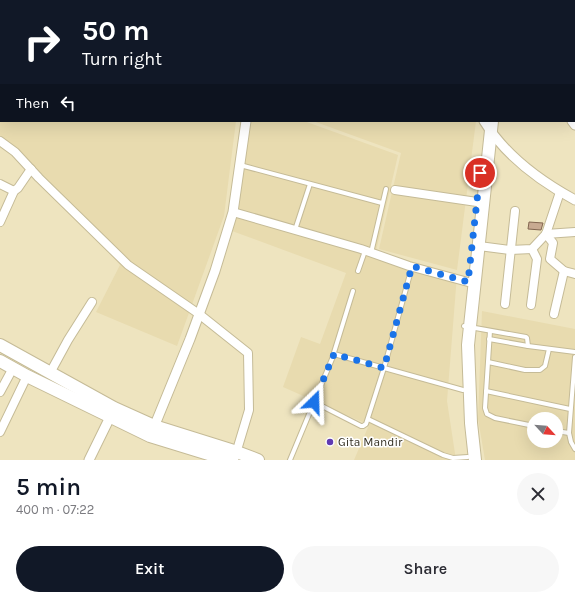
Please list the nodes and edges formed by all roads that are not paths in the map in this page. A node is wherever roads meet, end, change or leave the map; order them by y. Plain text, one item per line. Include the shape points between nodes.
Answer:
1 (246, 122) edge
2 (484, 122) edge
3 (492, 127) edge
4 (0, 141) edge
5 (240, 165) junction
6 (31, 169) junction
7 (0, 184) edge
8 (310, 184) junction
9 (386, 189) dead end
10 (395, 190) dead end
11 (14, 191) junction
12 (560, 192) junction
13 (575, 200) edge
14 (477, 202) junction
15 (382, 203) junction
16 (515, 211) dead end
17 (232, 212) junction
18 (0, 222) edge
19 (295, 230) junction
20 (575, 232) edge
21 (546, 234) junction
22 (479, 246) junction
23 (532, 249) junction
24 (510, 250) junction
25 (368, 251) junction
26 (537, 259) junction
27 (550, 259) junction
28 (412, 266) junction
29 (358, 271) dead end
30 (564, 272) junction
31 (575, 274) edge
32 (468, 282) junction
33 (353, 291) dead end
34 (92, 302) dead end
35 (505, 304) dead end
36 (531, 305) dead end
37 (199, 314) junction
38 (554, 314) dead end
39 (467, 327) junction
40 (490, 331) junction
41 (489, 339) junction
42 (0, 345) edge
43 (528, 346) junction
44 (548, 349) junction
45 (575, 352) edge
46 (334, 354) junction
47 (575, 357) edge
48 (0, 361) edge
49 (488, 362) junction
50 (13, 368) junction
51 (384, 368) junction
52 (50, 373) junction
53 (27, 376) junction
54 (463, 390) junction
55 (486, 391) junction
56 (0, 392) edge
57 (314, 402) junction
58 (570, 409) junction
59 (112, 412) junction
60 (368, 419) junction
61 (527, 425) edge
62 (152, 431) junction
63 (0, 432) edge
64 (563, 432) edge
65 (569, 433) junction
66 (575, 449) edge
67 (236, 456) edge
68 (470, 459) edge
69 (89, 460) edge
70 (228, 460) edge
71 (258, 460) edge
72 (290, 460) edge

1 - 5 street
2 - 14 main road
3 - 12 street via 526,169
3 - 22 main road
4 - 6 street
5 - 8 lane
5 - 17 street
6 - 11 street
6 - 37 street via 128,265
7 - 11 street
8 - 15 lane
8 - 19 lane
9 - 15 lane
10 - 14 street
11 - 18 street
12 - 13 street
12 - 21 street
14 - 32 main road
15 - 25 lane
16 - 24 street
17 - 19 street
17 - 37 street
19 - 25 street
20 - 21 street
21 - 23 street
21 - 27 street via 554,243
22 - 24 street
22 - 39 main road
23 - 24 street
23 - 26 street
24 - 35 street
25 - 28 street
25 - 29 lane
26 - 27 street
26 - 36 street
27 - 30 street
28 - 32 street
28 - 51 lane
30 - 31 street
30 - 38 street
32 - 39 main road
33 - 46 lane
34 - 52 street
37 - 62 street
37 - 67 street via 248,353 249,410
39 - 40 lane
39 - 54 main road via 462,345
39 - 68 main road
40 - 41 lane
40 - 43 lane via 526,337
41 - 43 lane
41 - 49 lane
42 - 52 main road
43 - 44 lane
44 - 45 lane
44 - 49 lane via 545,366 540,370 525,370
46 - 51 lane
46 - 57 lane
47 - 58 lane
48 - 50 main road
49 - 55 lane
50 - 53 main road
50 - 56 street
51 - 54 lane
51 - 60 lane
52 - 59 main road
53 - 59 main road
53 - 63 street
54 - 68 main road via 464,423
55 - 58 lane
55 - 61 lane via 486,408 490,417
57 - 60 lane via 363,426
57 - 72 lane
58 - 65 lane
59 - 62 main road
59 - 69 street
60 - 68 lane via 443,455
62 - 67 main road
62 - 70 main road
64 - 65 lane
65 - 66 lane
67 - 71 main road

